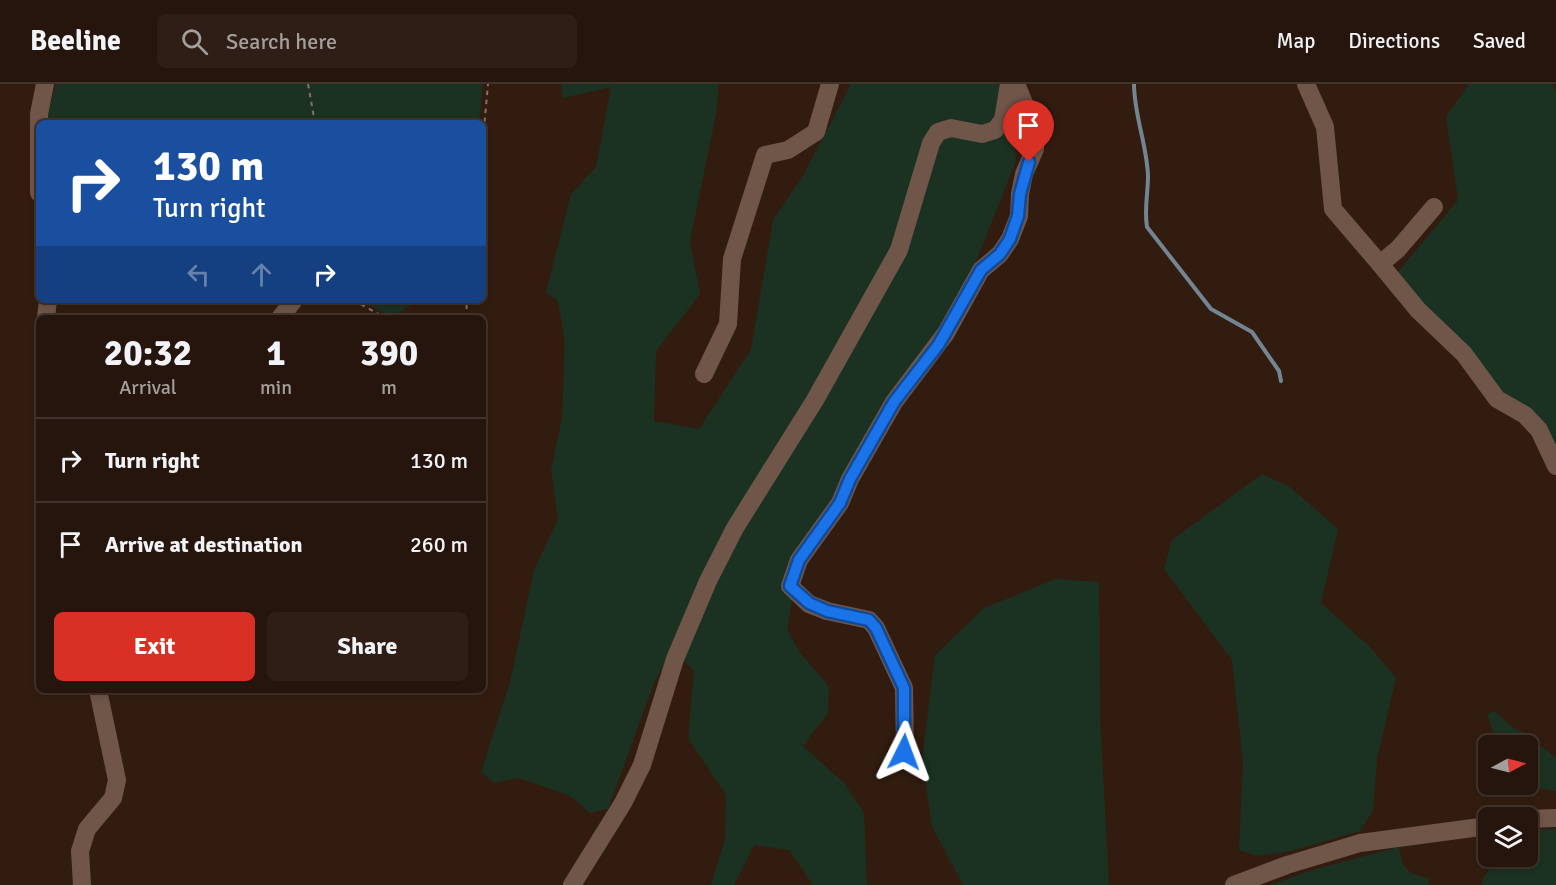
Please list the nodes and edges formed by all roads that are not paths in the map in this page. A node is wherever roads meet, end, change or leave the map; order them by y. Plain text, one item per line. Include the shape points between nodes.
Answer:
1 (45, 84) edge
2 (830, 84) edge
3 (1009, 84) edge
4 (1016, 84) edge
5 (1306, 84) edge
6 (39, 120) edge
7 (1434, 207) dead end
8 (1380, 264) junction
9 (292, 303) edge
10 (282, 315) edge
11 (704, 374) dead end
12 (1556, 466) edge
13 (99, 693) edge
14 (904, 752) dead end
15 (1556, 818) edge
16 (1538, 819) edge
17 (1478, 827) edge
18 (82, 885) edge
19 (572, 885) edge
20 (1234, 885) edge

1 - 6 street
2 - 11 street via 816,132 788,150 765,155 732,259 729,324
3 - 19 street via 1003,120 995,130 982,134 951,128 938,132 931,144 899,250 815,400 735,528 675,659 642,765
4 - 14 street via 1036,131 1035,149 1024,174 1010,239 981,270 946,333 894,402 840,503 791,577 790,586 809,603 869,620 876,628 904,688
5 - 8 street via 1325,127 1333,209
7 - 8 street
8 - 12 street via 1418,310 1464,354 1497,399 1525,415 1539,430
9 - 10 street
13 - 18 street via 117,780 113,798 87,829 80,851
15 - 16 street
17 - 20 street via 1360,843

